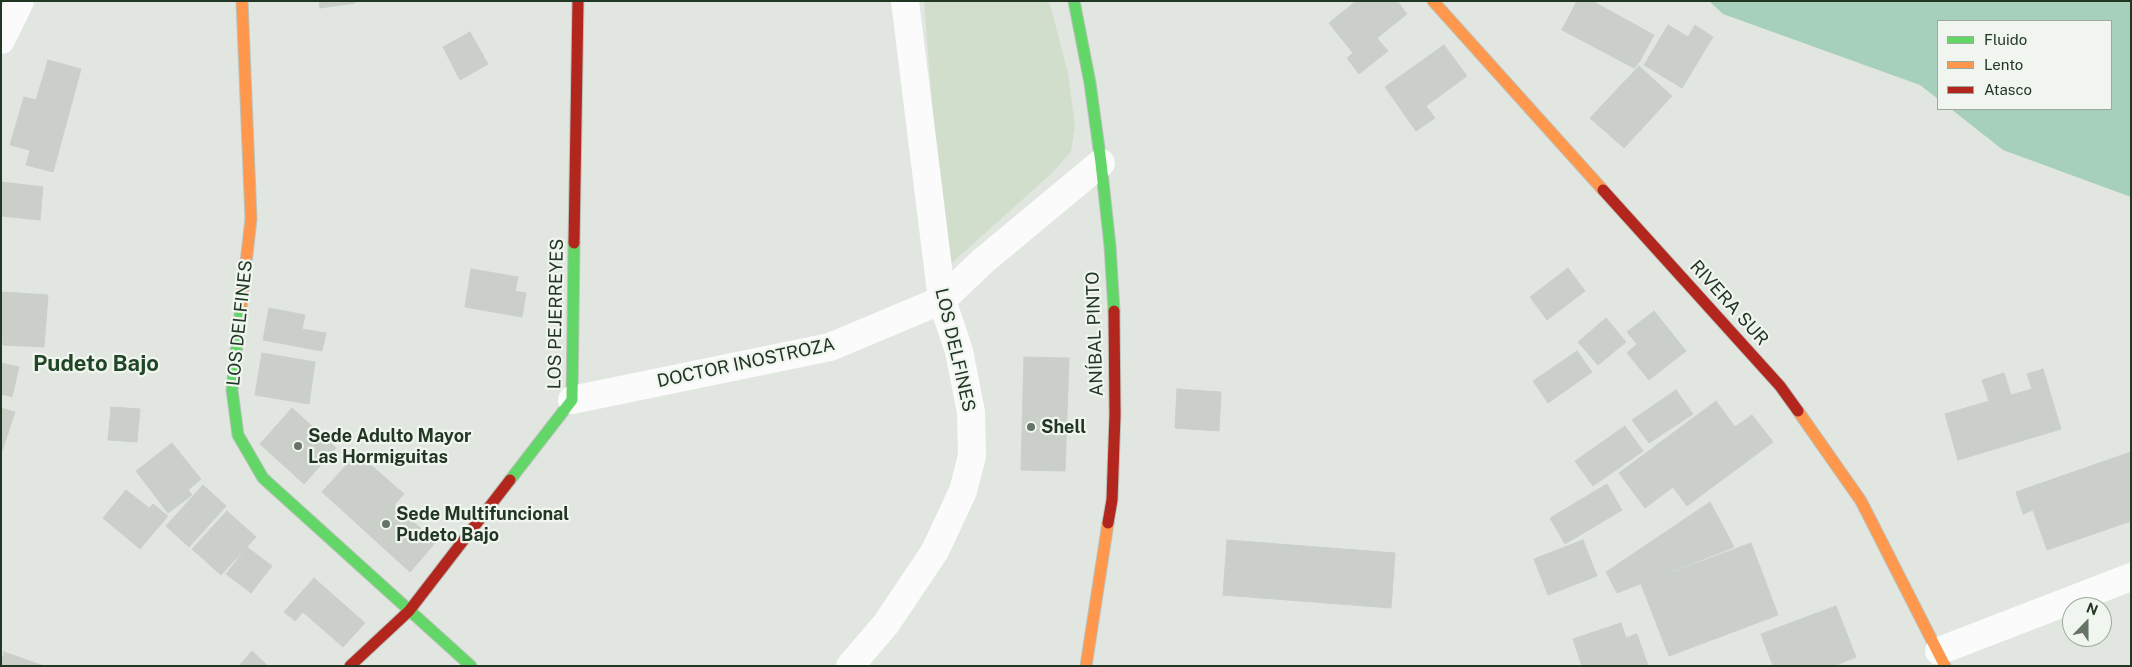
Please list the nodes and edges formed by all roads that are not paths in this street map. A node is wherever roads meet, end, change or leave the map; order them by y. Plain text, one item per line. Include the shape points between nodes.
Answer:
1 (20, 1) edge
2 (242, 1) edge
3 (578, 1) edge
4 (905, 1) edge
5 (1074, 1) edge
6 (1433, 1) edge
7 (1, 40) edge
8 (1101, 163) junction
9 (942, 300) junction
10 (572, 400) junction
11 (2131, 577) edge
12 (409, 611) junction
13 (1942, 658) edge
14 (350, 666) edge
15 (471, 666) edge
16 (850, 666) edge
17 (1086, 666) edge

1 - 7 street
2 - 12 street, LOS DELFINES via 252,219 232,390 238,435 263,478
3 - 10 street, LOS PEJERREYES
4 - 9 street, LOS DELFINES
5 - 8 street, ANÍBAL PINTO
6 - 13 street, RIVERA SUR via 1780,386 1861,500
8 - 9 street, DOCTOR INOSTROZA via 983,260
8 - 17 street, ANÍBAL PINTO via 1110,246 1115,416 1112,500
9 - 10 street, DOCTOR INOSTROZA via 830,347
9 - 16 street, LOS DELFINES via 959,351 971,412 972,456 963,491 935,551 886,624
10 - 12 street, LOS PEJERREYES
11 - 13 street
12 - 14 street, LOS PEJERREYES
12 - 15 street, LOS DELFINES

